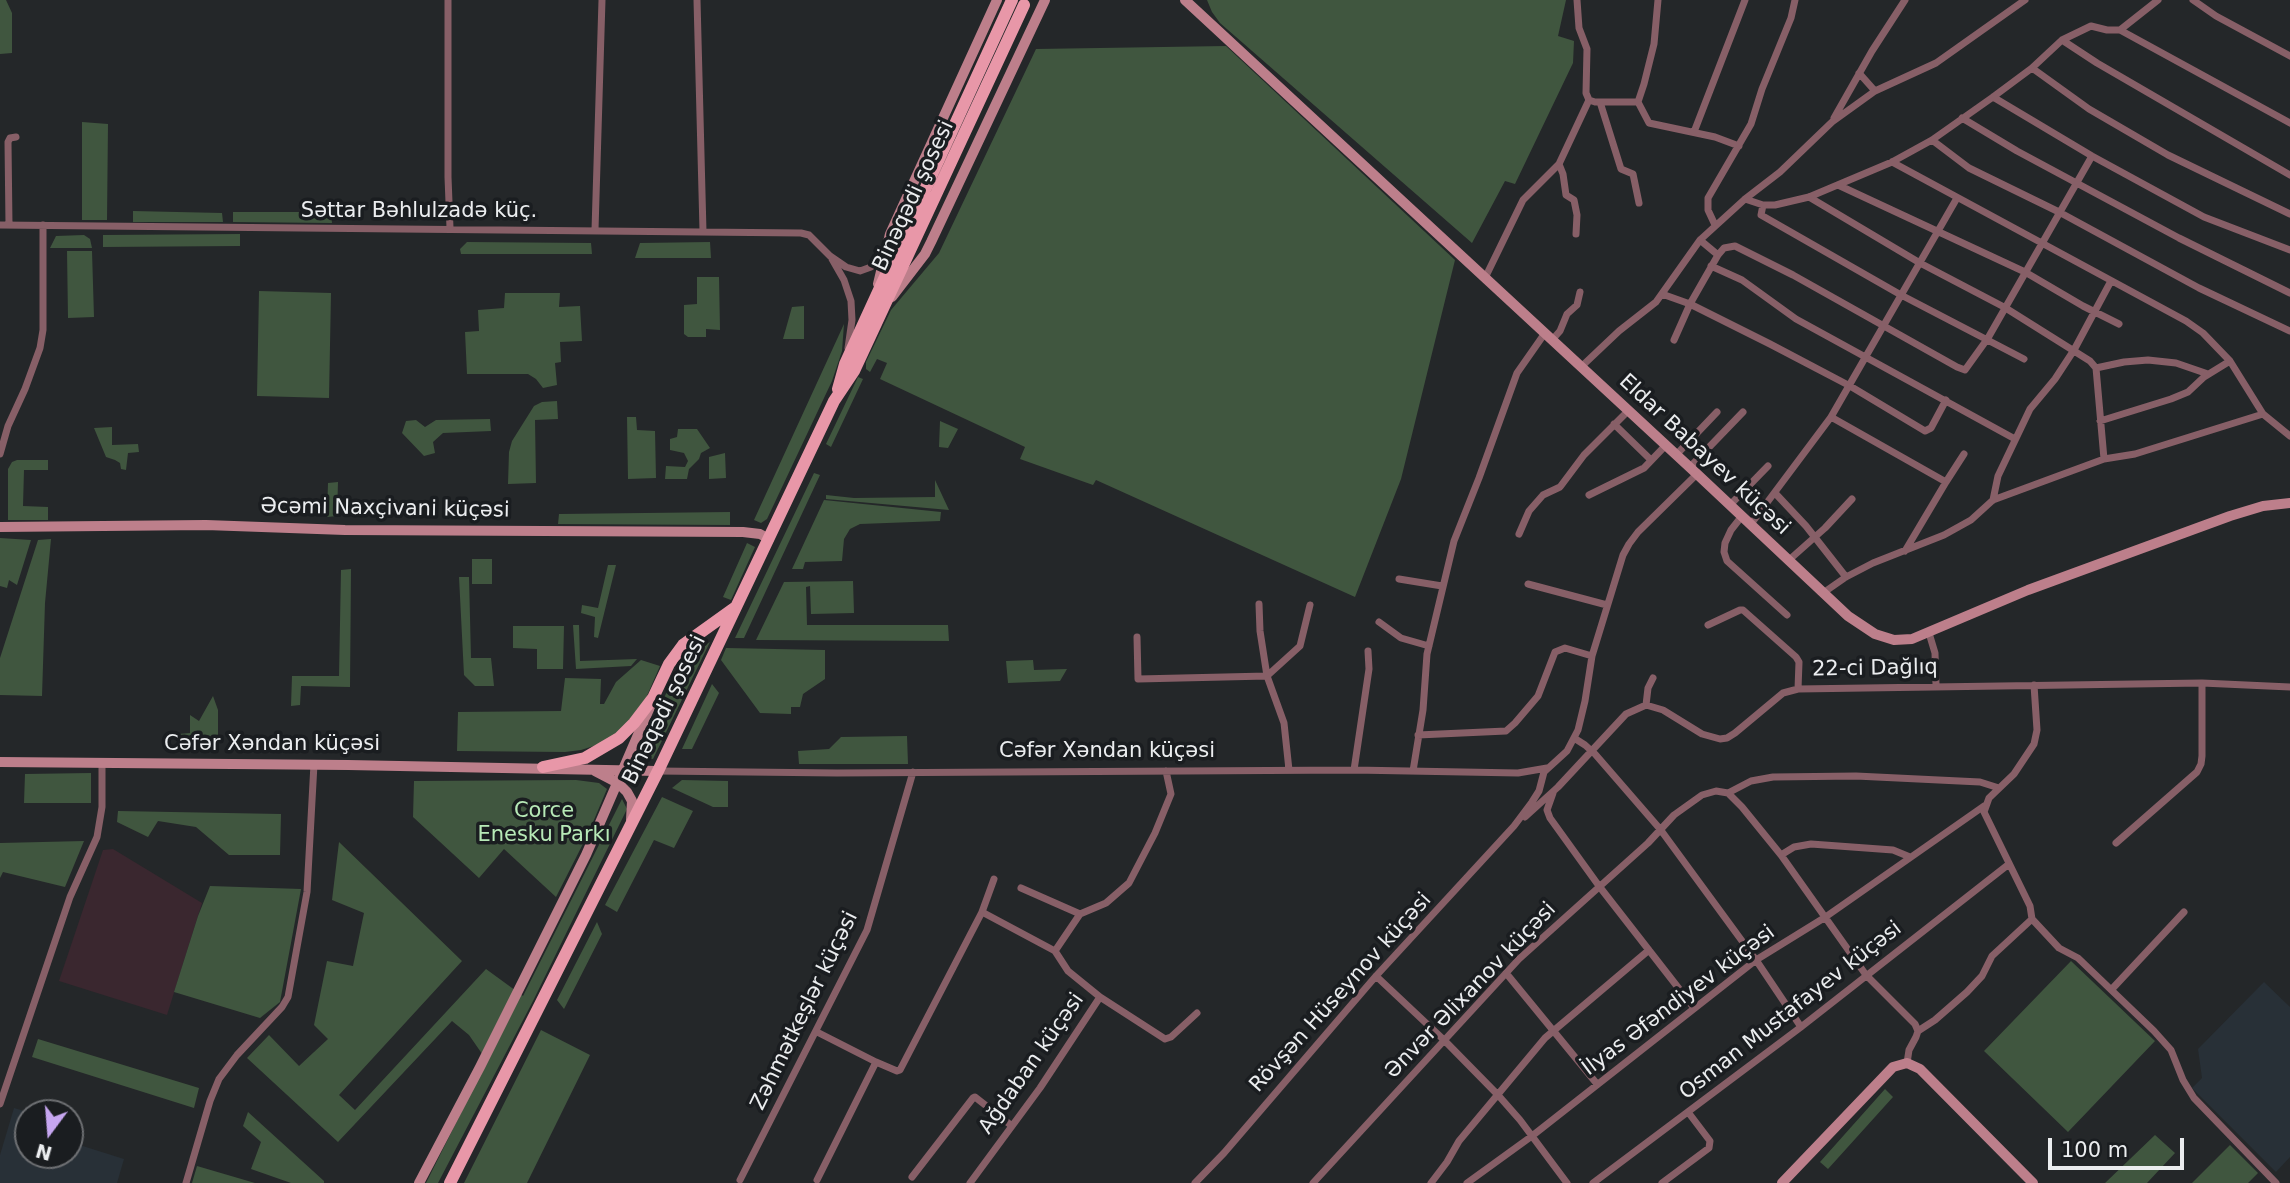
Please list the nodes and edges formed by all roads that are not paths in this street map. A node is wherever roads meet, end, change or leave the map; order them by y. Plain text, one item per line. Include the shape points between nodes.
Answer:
1 (448, 0) edge
2 (602, 0) edge
3 (697, 0) edge
4 (1045, 0) edge
5 (1185, 0) edge
6 (1577, 0) edge
7 (1658, 0) edge
8 (1745, 0) edge
9 (1795, 0) edge
10 (1905, 0) edge
11 (2025, 0) edge
12 (2158, 0) edge
13 (2193, 0) edge
14 (997, 2) edge
15 (1024, 2) edge
16 (1194, 5) edge
17 (1034, 24) junction
18 (2120, 30) junction
19 (2062, 40) junction
20 (2290, 56) edge
21 (2032, 68) junction
22 (1859, 73) junction
23 (1875, 91) junction
24 (1993, 97) junction
25 (1589, 100) junction
26 (1600, 102) junction
27 (1638, 102) junction
28 (1962, 118) junction
29 (1832, 122) junction
30 (2290, 123) edge
31 (1694, 132) junction
32 (16, 137) dead end
33 (1932, 140) junction
34 (1739, 146) junction
35 (2092, 156) junction
36 (1892, 162) junction
37 (1559, 164) junction
38 (2290, 174) edge
39 (2077, 183) junction
40 (1838, 185) junction
41 (1809, 197) junction
42 (1957, 198) junction
43 (1745, 199) junction
44 (1639, 203) dead end
45 (1763, 205) junction
46 (2059, 212) junction
47 (2290, 214) edge
48 (0, 225) edge
49 (9, 225) junction
50 (43, 225) junction
51 (1715, 225) junction
52 (450, 228) junction
53 (595, 230) junction
54 (703, 231) junction
55 (1938, 232) junction
56 (890, 234) junction
57 (1576, 234) dead end
58 (1700, 240) junction
59 (2042, 243) junction
60 (2290, 250) edge
61 (1718, 254) junction
62 (830, 256) junction
63 (1920, 263) junction
64 (1711, 266) junction
65 (2025, 272) junction
66 (1485, 278) junction
67 (2110, 281) junction
68 (1580, 292) dead end
69 (2290, 293) edge
70 (1662, 294) junction
71 (1901, 295) junction
72 (880, 302) junction
73 (1690, 304) junction
74 (2004, 307) junction
75 (2096, 312) junction
76 (2119, 324) dead end
77 (1884, 325) junction
78 (2290, 331) edge
79 (1548, 337) junction
80 (1988, 338) junction
81 (1674, 340) dead end
82 (2074, 350) junction
83 (1867, 357) junction
84 (2024, 359) dead end
85 (2230, 360) junction
86 (845, 364) junction
87 (1581, 367) junction
88 (2096, 369) junction
89 (2208, 374) junction
90 (1850, 386) junction
91 (1946, 400) junction
92 (834, 401) junction
93 (1628, 411) junction
94 (1717, 412) dead end
95 (1743, 412) dead end
96 (2263, 414) junction
97 (1831, 417) junction
98 (2100, 421) junction
99 (1614, 424) junction
100 (2290, 436) edge
101 (2015, 439) junction
102 (1666, 445) junction
103 (0, 454) edge
104 (1964, 454) dead end
105 (1676, 455) junction
106 (2104, 459) junction
107 (1651, 460) junction
108 (1768, 466) dead end
109 (1693, 470) junction
110 (1945, 482) junction
111 (1775, 494) junction
112 (1589, 495) dead end
113 (1852, 499) dead end
114 (1993, 499) junction
115 (2290, 503) edge
116 (1730, 505) junction
117 (1742, 516) junction
118 (1751, 524) junction
119 (0, 527) edge
120 (1519, 534) dead end
121 (1813, 537) junction
122 (769, 539) junction
123 (1905, 551) junction
124 (1789, 560) junction
125 (1846, 577) junction
126 (1399, 579) dead end
127 (1528, 584) dead end
128 (1442, 586) junction
129 (1823, 593) junction
130 (1259, 604) dead end
131 (1310, 605) dead end
132 (1607, 605) junction
133 (736, 607) junction
134 (1787, 615) dead end
135 (1379, 622) dead end
136 (1707, 625) dead end
137 (1929, 633) junction
138 (1137, 637) dead end
139 (1429, 646) junction
140 (1368, 651) dead end
141 (1591, 656) junction
142 (1267, 676) junction
143 (1653, 678) dead end
144 (2203, 683) junction
145 (1936, 685) junction
146 (2034, 685) junction
147 (2290, 687) edge
148 (1798, 689) junction
149 (653, 698) junction
150 (1646, 705) junction
151 (1418, 735) junction
152 (1574, 738) junction
153 (632, 749) junction
154 (1591, 750) junction
155 (0, 762) edge
156 (102, 763) junction
157 (314, 764) junction
158 (543, 767) junction
159 (590, 768) junction
160 (1547, 768) junction
161 (623, 770) junction
162 (642, 770) junction
163 (1289, 770) junction
164 (1354, 770) junction
165 (657, 771) junction
166 (1166, 771) junction
167 (1413, 771) junction
168 (913, 772) junction
169 (1525, 773) junction
170 (618, 783) junction
171 (1540, 785) junction
172 (1558, 787) junction
173 (1999, 788) junction
174 (1728, 793) junction
175 (1984, 806) junction
176 (631, 825) junction
177 (1514, 826) junction
178 (1660, 830) junction
179 (2116, 843) dead end
180 (1781, 855) junction
181 (1910, 857) junction
182 (2009, 864) junction
183 (994, 879) dead end
184 (1599, 886) junction
185 (1021, 888) dead end
186 (982, 912) junction
187 (2184, 912) dead end
188 (1080, 915) junction
189 (1824, 918) junction
190 (2032, 919) junction
191 (1649, 950) junction
192 (1055, 951) junction
193 (1756, 960) junction
194 (1506, 973) junction
195 (1866, 975) junction
196 (1376, 976) junction
197 (2112, 989) junction
198 (1100, 997) junction
199 (1694, 1008) junction
200 (1197, 1013) dead end
201 (1801, 1027) junction
202 (1553, 1031) junction
203 (1918, 1031) junction
204 (817, 1032) junction
205 (1444, 1040) junction
206 (876, 1062) junction
207 (1907, 1063) junction
208 (1597, 1084) junction
209 (1498, 1095) junction
210 (1, 1100) edge
211 (1688, 1112) junction
212 (1012, 1126) junction
213 (1532, 1136) junction
214 (912, 1177) dead end
215 (740, 1180) dead end
216 (817, 1180) dead end
217 (186, 1183) edge
218 (419, 1183) edge
219 (450, 1183) edge
220 (970, 1183) edge
221 (1195, 1183) edge
222 (1313, 1183) edge
223 (1431, 1183) edge
224 (1467, 1183) edge
225 (1567, 1183) edge
226 (1593, 1183) edge
227 (1662, 1183) edge
228 (1782, 1183) edge
229 (2033, 1183) edge
230 (2276, 1183) edge

1 - 52 street
2 - 53 street
3 - 54 street
4 - 17 street
5 - 16 street, Eldar Babayev küçəsi
6 - 25 street via 1587,49
7 - 27 street via 1654,44
8 - 31 street
9 - 34 street
10 - 22 street
11 - 23 street via 1936,63
12 - 18 street
13 - 20 street
14 - 56 street
15 - 17 street via 1038,6
15 - 72 main road, Binəqədi şosesi
16 - 66 street, Eldar Babayev küçəsi
17 - 72 street via 925,254
18 - 19 street via 2091,26
18 - 30 street
19 - 21 street
19 - 38 street
21 - 24 street
21 - 47 street via 2088,109 2168,155
22 - 23 street
22 - 29 street
23 - 29 street
24 - 28 street
24 - 35 street
25 - 26 street
25 - 37 street
26 - 27 street
26 - 44 street via 1621,169 1633,174
27 - 31 street via 1649,123
28 - 33 street
28 - 39 street
29 - 43 street
31 - 34 street
32 - 49 street via 8,142
33 - 36 street
33 - 46 street via 1969,168
34 - 51 street via 1708,198
35 - 39 street
35 - 60 street via 2204,217
36 - 40 street
36 - 42 street
37 - 57 street via 1566,195 1574,200
37 - 66 street via 1522,200
39 - 46 street
39 - 69 street
40 - 41 street
40 - 55 street
41 - 45 street
41 - 63 street
42 - 55 street
42 - 59 street
43 - 45 street
43 - 51 street
45 - 71 street via 1761,215
46 - 59 street
46 - 78 street
48 - 49 street, Səttar Bəhlulzadə küç.
49 - 50 street, Səttar Bəhlulzadə küç.
50 - 52 street, Səttar Bəhlulzadə küç.
50 - 103 street via 43,330
51 - 58 street
52 - 53 street, Səttar Bəhlulzadə küç.
53 - 54 street, Səttar Bəhlulzadə küç.
54 - 62 street, Səttar Bəhlulzadə küç. via 801,233
55 - 63 street
55 - 65 street
56 - 62 street via 875,263 864,271 846,267
56 - 72 street
58 - 61 street
58 - 70 street
59 - 65 street
59 - 67 street
61 - 64 street
61 - 77 street via 1735,246
62 - 86 street via 851,301
63 - 71 street
63 - 74 street
64 - 73 street
64 - 83 street via 1742,280 1796,319
65 - 74 street
65 - 75 street
66 - 79 street, Eldar Babayev küçəsi
67 - 75 street
67 - 85 street via 2203,333
68 - 79 street via 1560,331
70 - 73 street
70 - 87 street
71 - 77 street
71 - 80 street
72 - 86 main road, Binəqədi şosesi
72 - 92 main road, Binəqədi şosesi via 854,371
73 - 81 street
73 - 90 street
74 - 80 street
74 - 82 street
75 - 76 street
75 - 82 street
77 - 80 street via 1963,370
77 - 83 street
79 - 87 street, Eldar Babayev küçəsi
79 - 128 street via 1519,368 1458,528
80 - 84 street
82 - 88 street
82 - 101 street via 2030,409
83 - 90 street
83 - 91 street
85 - 89 street
85 - 96 street
86 - 92 main road, Binəqədi şosesi
87 - 93 street, Eldar Babayev küçəsi
88 - 89 street via 2148,360
88 - 98 street
89 - 98 street via 2188,392
90 - 91 street via 1925,431
90 - 97 street
91 - 101 street
92 - 122 main road, Binəqədi şosesi
93 - 99 street
93 - 102 street, Eldar Babayev küçəsi
94 - 105 street
95 - 109 street
96 - 100 street
96 - 106 street via 2135,454
97 - 110 street
97 - 111 street
98 - 106 street
99 - 107 street
99 - 120 street via 1560,487 1543,495 1529,511
101 - 114 street
102 - 105 street, Eldar Babayev küçəsi
102 - 107 street
104 - 110 street
105 - 109 street, Eldar Babayev küçəsi
106 - 114 street
107 - 112 street via 1644,468
108 - 116 street
109 - 116 street, Eldar Babayev küçəsi
109 - 132 street via 1629,544
110 - 123 street
111 - 118 street
111 - 121 street
113 - 121 street
114 - 123 street via 1971,520
115 - 137 street, Eldar Babayev küçəsi via 2230,516 2028,590
116 - 117 street, Eldar Babayev küçəsi
117 - 118 street, Eldar Babayev küçəsi
117 - 134 street via 1725,543 1727,561
118 - 124 street, Eldar Babayev küçəsi
119 - 122 street, Əcəmi Naxçivani küçəsi via 743,532
121 - 124 street
121 - 125 street
122 - 133 main road, Binəqədi şosesi
123 - 125 street
124 - 129 street, Eldar Babayev küçəsi
125 - 129 street
126 - 128 street
127 - 132 street
128 - 139 street
129 - 137 street, Eldar Babayev küçəsi via 1856,622 1884,638 1903,641
130 - 142 street
131 - 142 street via 1300,646
132 - 141 street
133 - 149 main road via 683,645
133 - 165 main road, Binəqədi şosesi
135 - 139 street via 1401,639
136 - 148 street via 1743,610 1796,657
137 - 145 street
138 - 142 street via 1138,679
139 - 151 street
140 - 164 street
141 - 151 street via 1565,648 1555,652 1540,692 1506,731
141 - 152 street
142 - 163 street via 1284,723
143 - 150 street
144 - 146 street, 22-ci Dağlıq
144 - 147 street, 22-ci Dağlıq
144 - 179 street via 2203,742 2197,772
145 - 146 street, 22-ci Dağlıq
145 - 148 street, 22-ci Dağlıq
146 - 173 street, İlyas Əfəndiyev küçəsi via 2036,737 2014,774
148 - 150 street, 22-ci Dağlıq via 1778,696 1735,733 1720,739
149 - 153 street
149 - 158 main road via 629,729 609,745 585,758
150 - 154 street via 1626,714
151 - 167 street
152 - 154 street
152 - 160 street via 1563,756
153 - 161 street
153 - 162 street via 633,761
154 - 172 street
154 - 178 street
155 - 156 street, Cəfər Xəndan küçəsi
156 - 157 street, Cəfər Xəndan küçəsi
156 - 210 street via 97,837 69,897
157 - 158 street, Cəfər Xəndan küçəsi
157 - 217 street via 307,892 288,997 219,1079
158 - 159 street, Cəfər Xəndan küçəsi
159 - 161 street, Cəfər Xəndan küçəsi
159 - 170 street
160 - 169 street, Cəfər Xəndan küçəsi
160 - 171 street
161 - 162 street, Cəfər Xəndan küçəsi
161 - 170 street
162 - 165 street, Cəfər Xəndan küçəsi
163 - 164 street, Cəfər Xəndan küçəsi
163 - 166 street, Cəfər Xəndan küçəsi
164 - 167 street, Cəfər Xəndan küçəsi
165 - 168 street, Cəfər Xəndan küçəsi
165 - 176 main road, Binəqədi şosesi
166 - 168 street, Cəfər Xəndan küçəsi
166 - 188 street via 1171,794 1129,883 1106,903
167 - 169 street, Cəfər Xəndan küçəsi
168 - 204 street, Zəhmətkeşlər küçəsi via 867,930
169 - 171 street
170 - 176 street via 631,797
170 - 218 street
171 - 172 street via 1549,790
171 - 177 street
172 - 177 street
172 - 184 street via 1548,814
173 - 174 street, Ənvər Əlixanov küçəsi via 1980,782 1773,777 1751,781
173 - 175 street, İlyas Əfəndiyev küçəsi
174 - 178 street, Ənvər Əlixanov küçəsi via 1702,794
174 - 180 street
175 - 181 street, İlyas Əfəndiyev küçəsi
175 - 182 street via 1985,818
176 - 219 main road, Binəqədi şosesi
177 - 196 street, Rövşən Hüseynov küçəsi
178 - 184 street, Ənvər Əlixanov küçəsi
178 - 193 street
180 - 181 street via 1811,844 1893,850
180 - 189 street
181 - 189 street, İlyas Əfəndiyev küçəsi
182 - 190 street
182 - 195 street, Osman Mustafayev küçəsi
183 - 186 street
184 - 191 street
184 - 194 street, Ənvər Əlixanov küçəsi
185 - 188 street
186 - 192 street
186 - 206 street via 900,1070
187 - 197 street
188 - 192 street
189 - 193 street, İlyas Əfəndiyev küçəsi
189 - 195 street
190 - 197 street via 2059,948 2078,958
190 - 203 street via 1993,956 1967,992
191 - 199 street
191 - 202 street
192 - 198 street, Ağdaban küçəsi via 1068,971
193 - 199 street, İlyas Əfəndiyev küçəsi
193 - 201 street
194 - 202 street
194 - 205 street, Ənvər Əlixanov küçəsi
195 - 201 street, Osman Mustafayev küçəsi
195 - 203 street
196 - 205 street
196 - 221 street, Rövşən Hüseynov küçəsi
197 - 230 street via 2171,1050 2194,1098
198 - 200 street via 1165,1039
198 - 212 street, Ağdaban küçəsi
199 - 208 street, İlyas Əfəndiyev küçəsi
201 - 211 street, Osman Mustafayev küçəsi
202 - 208 street
202 - 209 street
203 - 207 street
204 - 206 street
204 - 215 street, Zəhmətkeşlər küçəsi
205 - 209 street
205 - 222 street, Ənvər Əlixanov küçəsi
206 - 216 street
207 - 228 street via 1893,1067
207 - 229 street via 1920,1069
208 - 213 street, İlyas Əfəndiyev küçəsi
209 - 213 street
209 - 223 street
211 - 226 street, Osman Mustafayev küçəsi
211 - 227 street via 1710,1141 1709,1148
212 - 214 street via 972,1098
212 - 220 street, Ağdaban küçəsi
213 - 224 street, İlyas Əfəndiyev küçəsi
213 - 225 street

